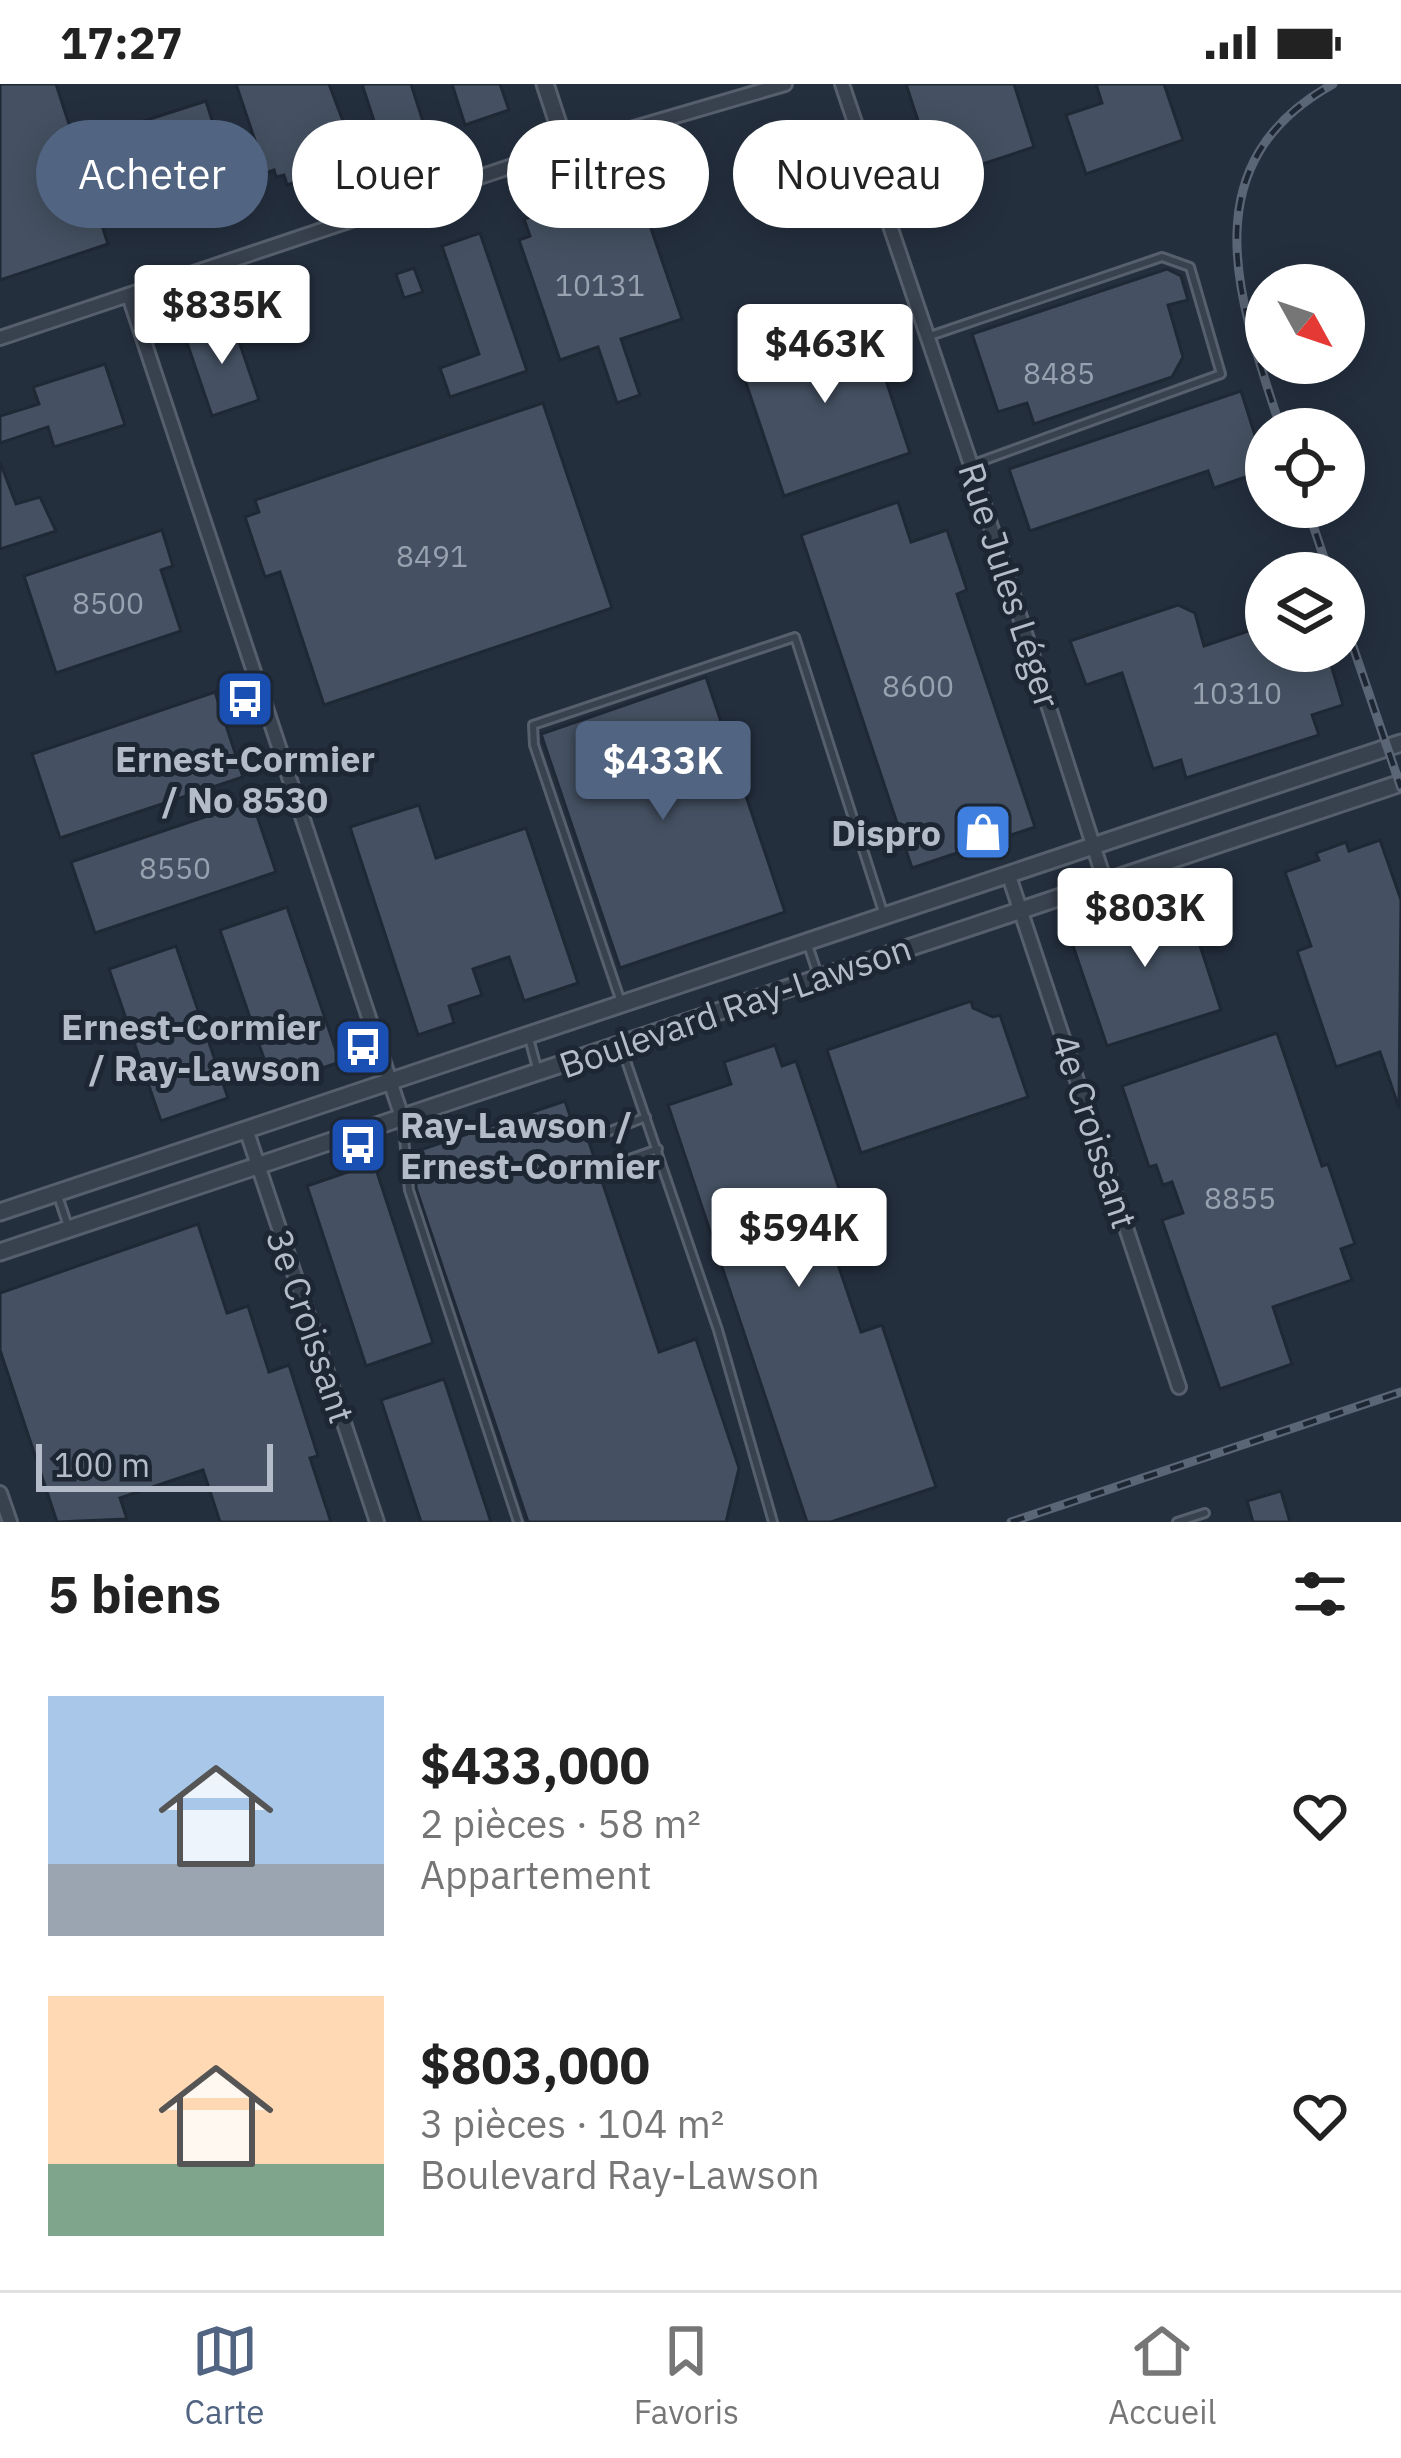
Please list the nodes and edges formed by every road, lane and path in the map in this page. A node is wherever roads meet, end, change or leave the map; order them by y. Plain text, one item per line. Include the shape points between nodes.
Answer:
1 (545, 84) edge
2 (785, 84) edge
3 (842, 84) edge
4 (557, 120) edge
5 (662, 120) edge
6 (507, 168) edge
7 (129, 296) junction
8 (0, 338) edge
9 (926, 338) junction
10 (971, 465) junction
11 (1401, 743) edge
12 (1401, 783) edge
13 (1094, 846) junction
14 (1009, 875) junction
15 (1105, 882) junction
16 (1021, 910) junction
17 (885, 916) junction
18 (807, 942) junction
19 (820, 978) junction
20 (622, 1003) junction
21 (528, 1035) junction
22 (620, 1046) junction
23 (538, 1072) junction
24 (391, 1082) junction
25 (402, 1117) junction
26 (646, 1118) junction
27 (246, 1129) junction
28 (605, 1133) dead end
29 (658, 1148) junction
30 (615, 1164) dead end
31 (258, 1165) junction
32 (56, 1193) junction
33 (0, 1212) edge
34 (69, 1229) junction
35 (0, 1252) edge
36 (1178, 1387) dead end
37 (0, 1493) edge
38 (1205, 1513) dead end
39 (10, 1522) edge
40 (377, 1522) edge
41 (518, 1522) edge
42 (773, 1522) edge
43 (1177, 1522) edge

1 - 4 street
2 - 5 street
3 - 9 street, Rue Jules Léger
6 - 7 street
7 - 8 street
7 - 24 street
9 - 10 street, Rue Jules Léger
9 - 10 lane via 1162,257 1190,267 1221,374
10 - 13 street, Rue Jules Léger
11 - 13 street, Boulevard Ray-Lawson
12 - 15 street, Boulevard Ray-Lawson
13 - 14 street, Boulevard Ray-Lawson
13 - 15 street, Rue Jules Léger
14 - 16 street, 4e Croissant
14 - 17 street, Boulevard Ray-Lawson
15 - 16 street, Boulevard Ray-Lawson
16 - 19 street, Boulevard Ray-Lawson
16 - 36 street, 4e Croissant
17 - 18 street, Boulevard Ray-Lawson
17 - 20 lane via 795,637 533,725
18 - 19 lane
18 - 20 street, Boulevard Ray-Lawson
19 - 22 street, Boulevard Ray-Lawson
20 - 21 street, Boulevard Ray-Lawson
21 - 23 lane
21 - 24 street, Boulevard Ray-Lawson
22 - 23 street, Boulevard Ray-Lawson
22 - 26 lane
23 - 25 street, Boulevard Ray-Lawson
24 - 25 street
24 - 27 street, Boulevard Ray-Lawson
25 - 31 street, Boulevard Ray-Lawson
25 - 41 lane via 410,1190
26 - 28 lane
26 - 29 lane
27 - 31 street, 3e Croissant
27 - 32 street, Boulevard Ray-Lawson
29 - 30 lane
29 - 42 lane
31 - 34 street, Boulevard Ray-Lawson
31 - 40 street, 3e Croissant
32 - 33 street, Boulevard Ray-Lawson
32 - 34 lane
34 - 35 street, Boulevard Ray-Lawson
37 - 39 street
38 - 43 lane

